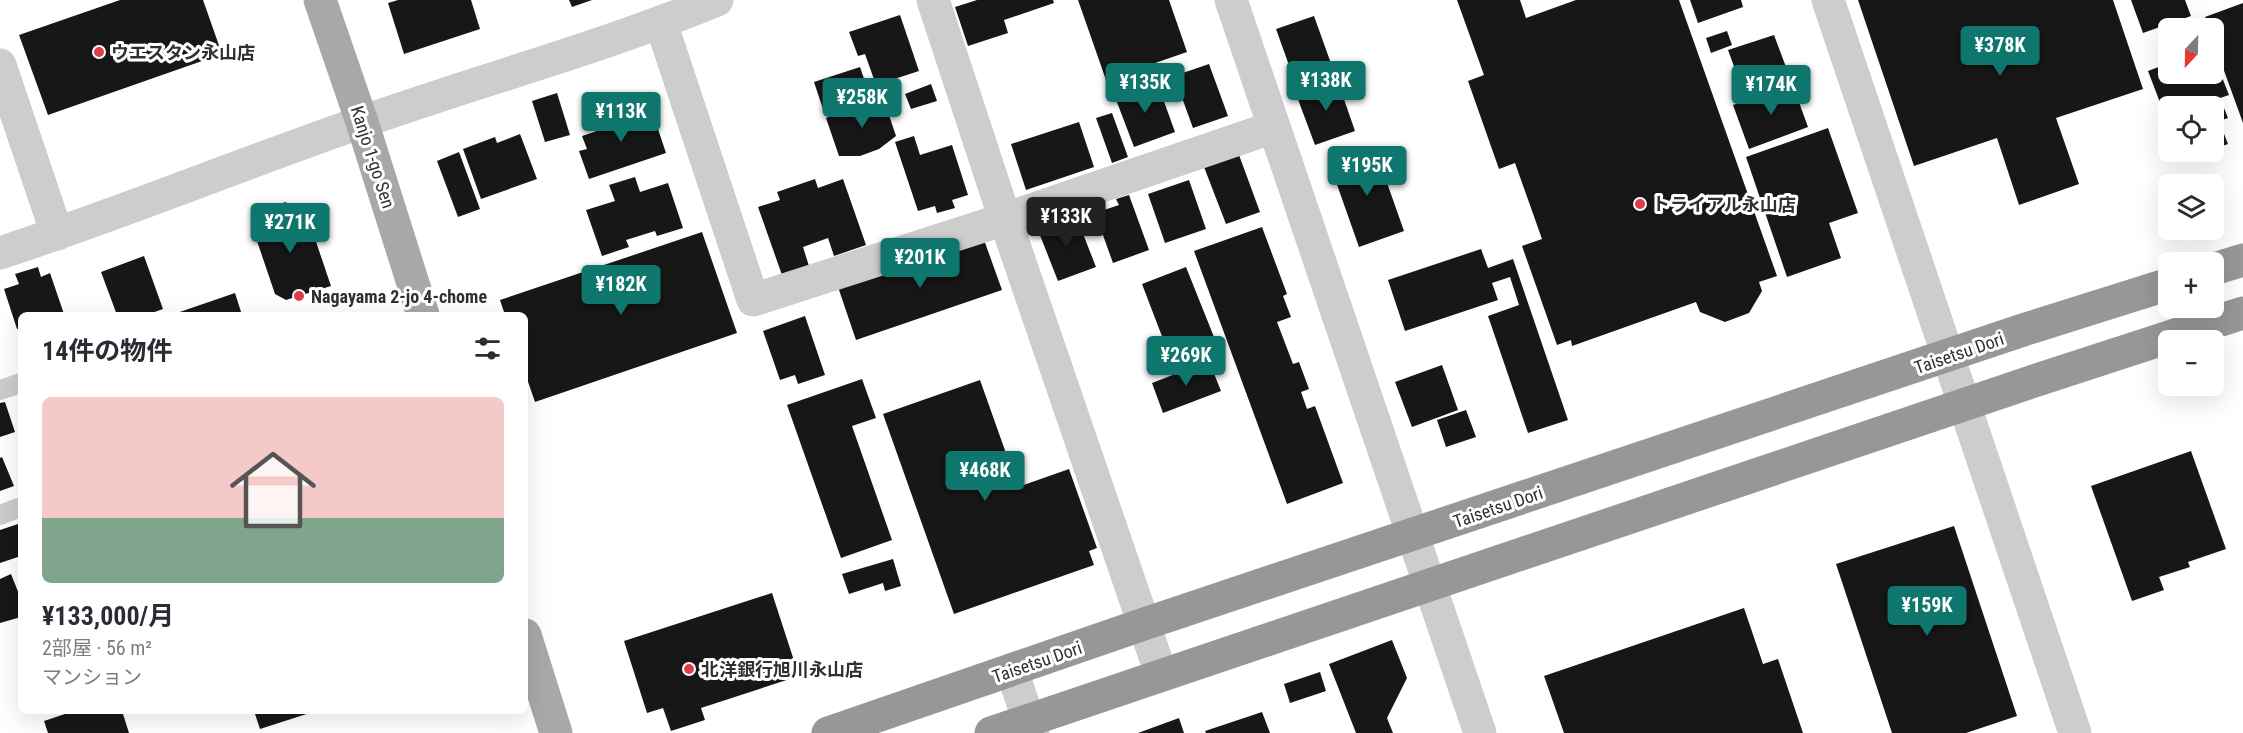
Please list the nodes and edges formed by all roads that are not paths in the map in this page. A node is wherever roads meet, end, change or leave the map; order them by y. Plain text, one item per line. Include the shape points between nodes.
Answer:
1 (320, 0) edge
2 (717, 0) edge
3 (933, 0) edge
4 (1231, 0) edge
5 (1828, 0) edge
6 (661, 23) junction
7 (0, 65) edge
8 (362, 122) junction
9 (1274, 127) junction
10 (1005, 219) junction
11 (57, 234) junction
12 (0, 253) edge
13 (2243, 260) edge
14 (2224, 266) edge
15 (2158, 288) edge
16 (422, 312) edge
17 (2243, 313) edge
18 (1948, 357) junction
19 (18, 384) edge
20 (0, 390) edge
21 (1965, 405) junction
22 (18, 508) edge
23 (0, 515) edge
24 (1414, 536) junction
25 (1431, 585) junction
26 (1144, 624) junction
27 (528, 644) edge
28 (1012, 670) junction
29 (1161, 674) junction
30 (1031, 727) edge
31 (556, 733) edge
32 (828, 733) edge
33 (991, 733) edge
34 (1480, 733) edge
35 (2075, 733) edge

1 - 8 main road, Kanjo 1-go Sen
2 - 6 street
3 - 10 street
4 - 9 street
5 - 18 street
6 - 8 street
6 - 10 street via 753,300
7 - 11 street
8 - 11 street
8 - 16 main road, Kanjo 1-go Sen
9 - 10 street
9 - 24 street
10 - 26 street
11 - 12 street
13 - 14 highway
15 - 18 highway, Taisetsu Dori
17 - 21 highway
18 - 21 street
18 - 24 highway, Taisetsu Dori
19 - 20 lane
21 - 25 highway
21 - 35 street
22 - 23 lane
24 - 25 street
24 - 26 highway, Taisetsu Dori
25 - 29 highway
25 - 34 street
26 - 28 highway, Taisetsu Dori
26 - 29 street
27 - 31 main road
28 - 30 street
28 - 32 highway, Taisetsu Dori
29 - 30 highway
30 - 33 highway

